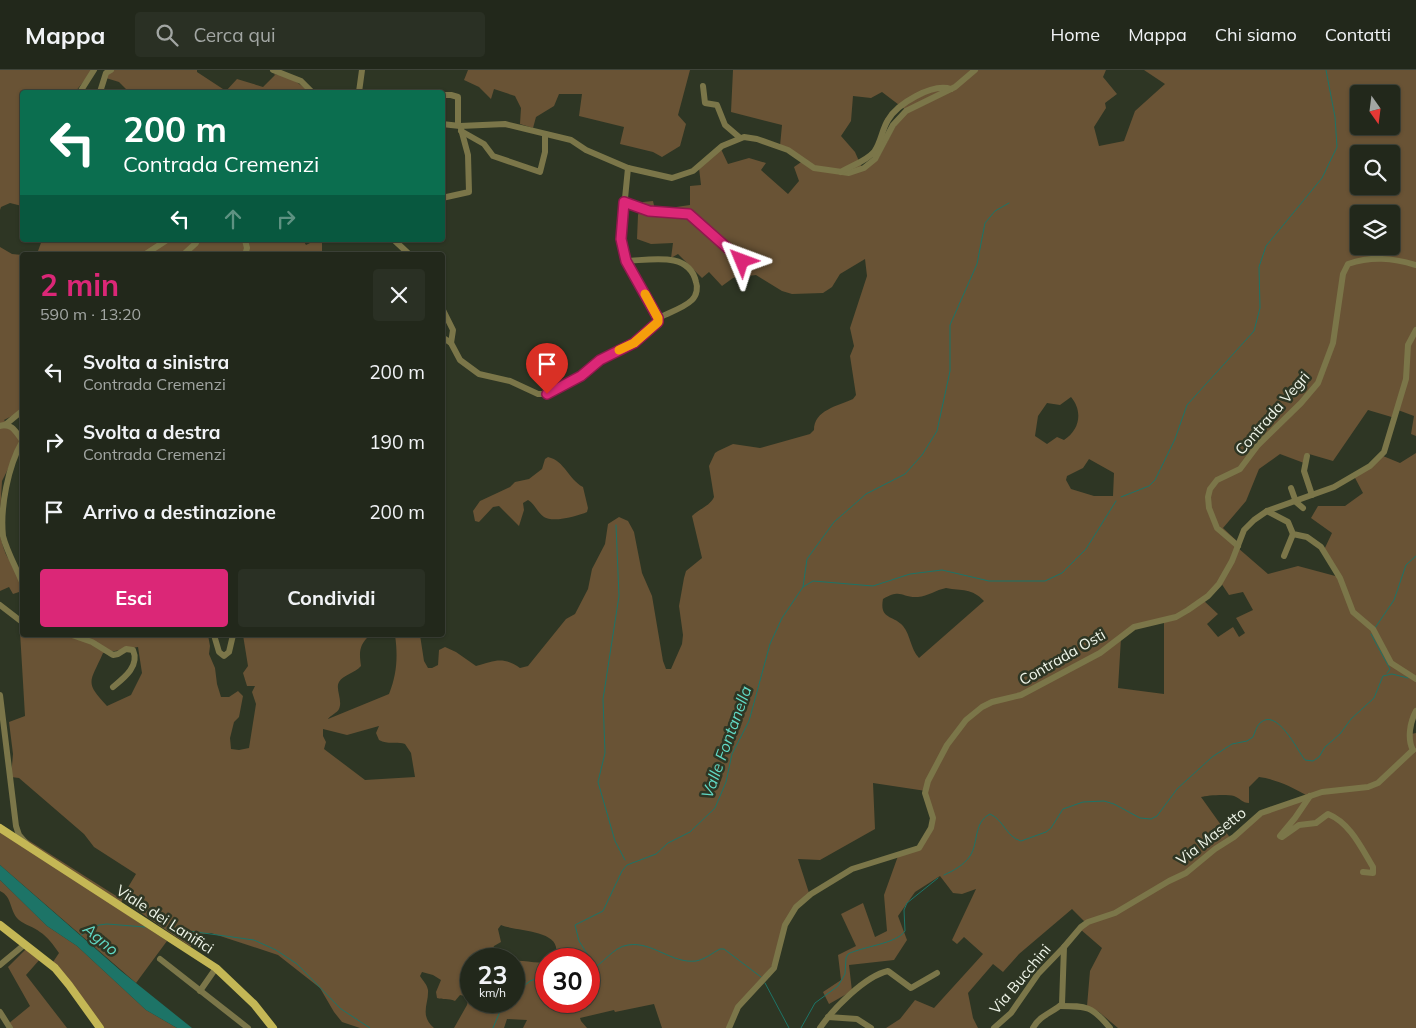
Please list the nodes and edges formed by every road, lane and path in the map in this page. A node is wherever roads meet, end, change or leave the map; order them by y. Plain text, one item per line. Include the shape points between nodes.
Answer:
1 (94, 70) edge
2 (111, 70) edge
3 (272, 70) edge
4 (362, 70) edge
5 (975, 70) edge
6 (703, 86) dead end
7 (81, 90) edge
8 (101, 90) edge
9 (310, 90) edge
10 (359, 90) edge
11 (445, 95) edge
12 (445, 124) edge
13 (460, 127) junction
14 (545, 134) junction
15 (739, 137) junction
16 (628, 168) junction
17 (445, 197) edge
18 (624, 203) junction
19 (164, 242) edge
20 (196, 242) edge
21 (396, 242) edge
22 (149, 252) edge
23 (186, 252) edge
24 (407, 252) edge
25 (626, 261) junction
26 (1416, 265) edge
27 (445, 314) edge
28 (658, 318) junction
29 (1416, 330) edge
30 (445, 339) edge
31 (451, 343) junction
32 (20, 412) edge
33 (2, 426) edge
34 (20, 438) edge
35 (20, 446) edge
36 (1307, 456) dead end
37 (1290, 488) dead end
38 (1312, 495) junction
39 (1296, 502) junction
40 (1303, 508) dead end
41 (1267, 511) junction
42 (1293, 534) junction
43 (1238, 546) junction
44 (1284, 556) dead end
45 (20, 577) edge
46 (0, 605) edge
47 (20, 620) edge
48 (78, 637) edge
49 (215, 637) edge
50 (233, 637) edge
51 (1413, 674) edge
52 (113, 687) dead end
53 (0, 695) edge
54 (1416, 711) edge
55 (1415, 751) edge
56 (1310, 796) junction
57 (16, 826) junction
58 (0, 828) edge
59 (0, 834) edge
60 (12, 834) junction
61 (29, 847) junction
62 (1363, 872) dead end
63 (0, 925) edge
64 (24, 945) junction
65 (1064, 947) junction
66 (160, 959) dead end
67 (0, 965) edge
68 (216, 968) junction
69 (937, 973) dead end
70 (200, 990) junction
71 (1060, 1006) junction
72 (0, 1012) edge
73 (828, 1017) junction
74 (10, 1028) edge
75 (100, 1028) edge
76 (248, 1028) edge
77 (273, 1028) edge
78 (729, 1028) edge
79 (820, 1028) edge
80 (871, 1028) edge
81 (994, 1028) edge
82 (1033, 1028) edge
83 (1110, 1028) edge

1 - 7 street
2 - 8 street via 106,73
3 - 9 street via 301,82
4 - 10 street
5 - 15 street via 951,89 906,111 893,126 876,159 849,173 814,168 788,150 758,139
6 - 15 street via 705,103 717,105 725,125
11 - 13 street via 458,97
12 - 13 street
13 - 14 street via 505,124
13 - 14 street via 484,144 494,156 540,172 546,152
13 - 17 street via 468,155 469,192
14 - 16 street via 571,140
15 - 16 street via 682,176 672,178
16 - 18 street
18 - 18 street via 648,212 688,215 719,241 736,260 736,266 742,267 742,261 689,214 649,211
18 - 25 street via 621,239
19 - 22 street
20 - 23 street
21 - 24 street
25 - 28 street
25 - 28 street via 670,259 694,271 698,288 693,299
26 - 43 street, Contrada Vegri via 1374,257 1348,264 1343,274 1333,342 1318,383 1258,445 1240,469 1217,480 1210,488 1208,497 1212,519 1217,528
27 - 31 street via 453,330
28 - 31 street via 658,322 634,343 600,360 581,376 547,394 538,394 510,381 478,374 460,360
29 - 38 street via 1408,344 1406,379 1384,452 1370,466
30 - 31 street
32 - 33 street
33 - 34 street via 12,427
35 - 45 street via 10,468 2,510 3,534
36 - 38 street via 1304,471
37 - 39 street
38 - 39 street
39 - 40 street
39 - 41 street
41 - 42 street via 1288,522
41 - 43 street via 1244,530
42 - 44 street
42 - 51 street via 1307,537 1321,547 1340,578 1353,612 1373,629 1391,663
43 - 78 street, Contrada Osti via 1219,584 1188,610 1176,617 1134,627 1100,653 1021,695 992,702 972,716 947,745 928,781 925,793 933,818 920,848 852,869 796,907 785,924 774,968 738,1007
46 - 47 street
48 - 52 street via 113,655 126,649 133,650 131,671
49 - 50 street via 222,656 230,652
53 - 57 street
54 - 55 street via 1410,738
55 - 56 street, Via Masetto via 1378,783
56 - 62 street via 1280,836 1299,826 1316,823 1328,814 1337,818 1352,834 1373,867 1373,873
56 - 65 street, Via Masetto via 1261,813 1186,873 1115,913 1088,922
57 - 60 street
57 - 61 street via 19,836
58 - 60 main road, Viale dei Lanifici
59 - 61 main road, Viale dei Lanifici
60 - 61 main road, Viale dei Lanifici
61 - 68 main road, Viale dei Lanifici
63 - 64 main road
64 - 67 street
64 - 75 main road via 55,968
65 - 71 street via 1063,1001
65 - 81 street, Via Bucchini via 1038,974 1011,1013
66 - 70 street
68 - 70 street
68 - 77 main road, Viale dei Lanifici via 254,1004
69 - 73 street via 911,988 888,971 878,973
70 - 76 street
71 - 82 street via 1038,1020
71 - 83 street via 1081,1006 1097,1012
72 - 74 street
73 - 79 street
73 - 80 street via 857,1019

